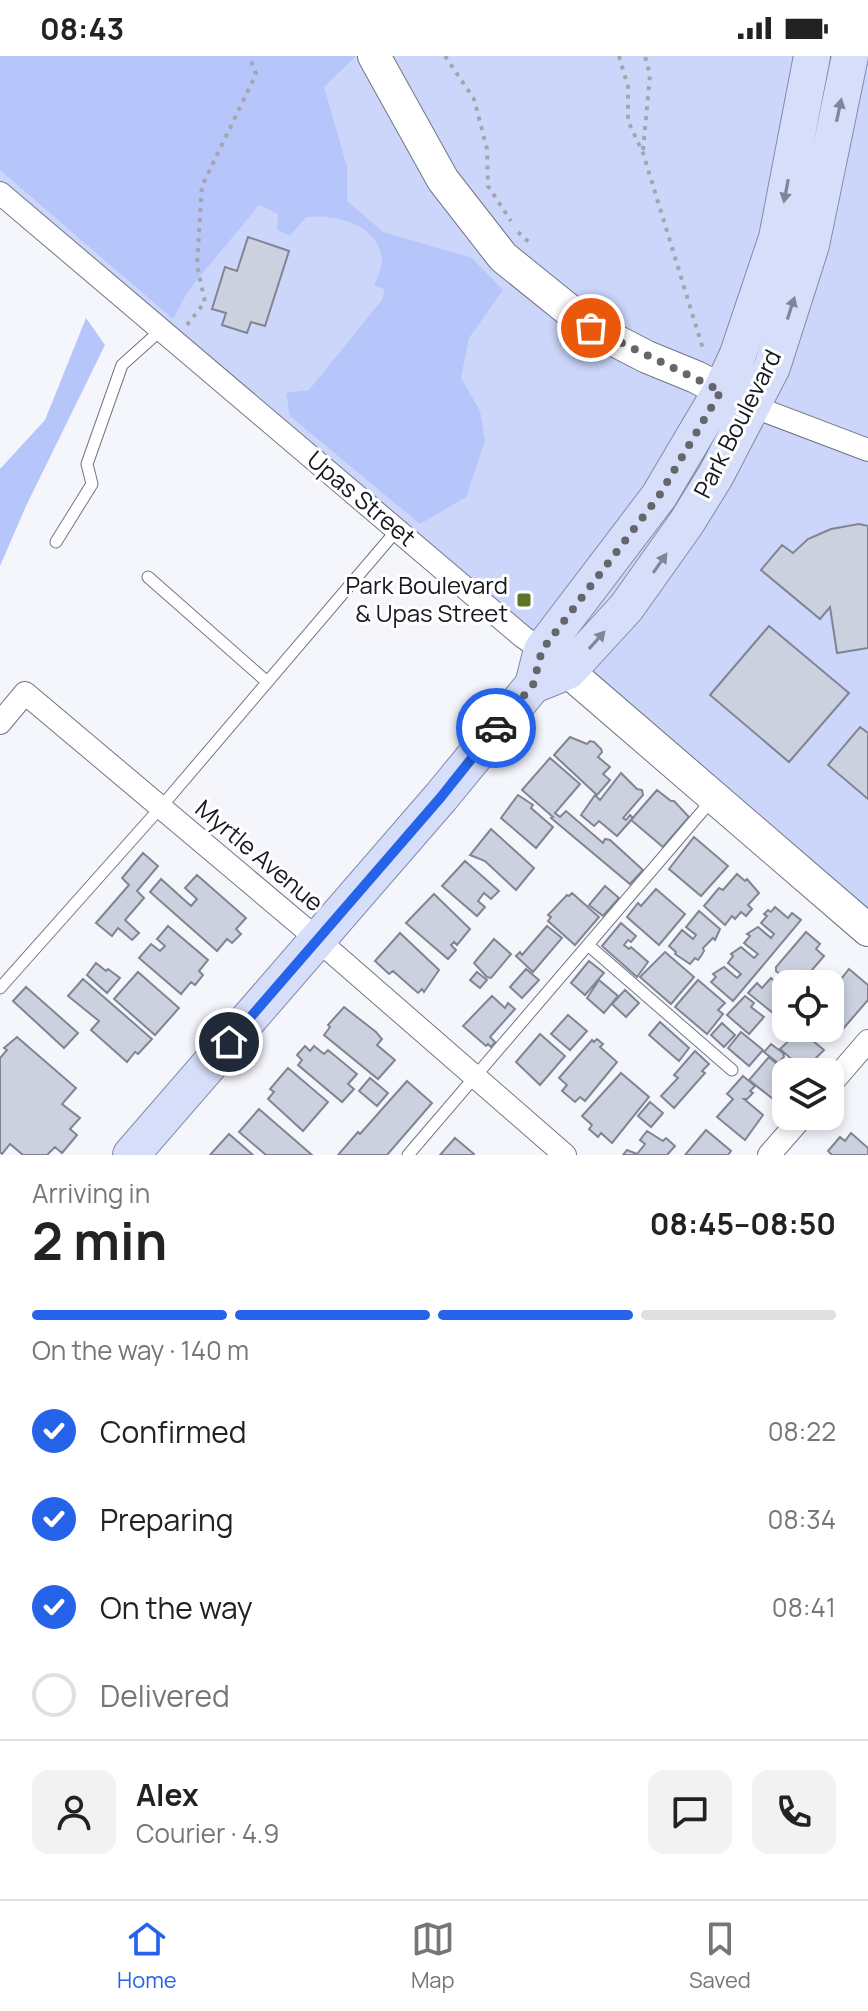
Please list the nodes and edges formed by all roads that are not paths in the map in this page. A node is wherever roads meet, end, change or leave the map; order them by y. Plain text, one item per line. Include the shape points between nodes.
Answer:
1 (374, 56) edge
2 (812, 56) edge
3 (850, 56) edge
4 (1, 197) edge
5 (168, 335) junction
6 (737, 399) junction
7 (868, 450) edge
8 (397, 530) junction
9 (56, 542) dead end
10 (148, 577) dead end
11 (555, 660) junction
12 (266, 681) junction
13 (0, 723) edge
14 (714, 797) junction
15 (161, 807) junction
16 (868, 930) edge
17 (318, 940) junction
18 (588, 945) junction
19 (0, 988) edge
20 (868, 1041) edge
21 (844, 1069) edge
22 (732, 1070) dead end
23 (475, 1078) junction
24 (791, 1130) edge
25 (131, 1155) edge
26 (408, 1155) edge
27 (565, 1155) edge
28 (769, 1155) edge

1 - 6 street via 443,180 503,257 591,328
2 -> 6 main road, Park Boulevard via 777,238 738,354
6 -> 3 main road, Park Boulevard via 772,367 811,245
4 - 5 street, Upas Street
5 - 8 street, Upas Street
5 - 9 lane via 122,365 87,464 92,484
6 - 7 street
6 - 11 main road, Park Boulevard via 716,475 657,568 626,608
8 - 11 street, Upas Street
8 - 12 lane
10 - 12 lane
11 - 14 street, Upas Street
11 - 17 main road, Park Boulevard
12 - 15 lane
13 - 15 street, Myrtle Avenue via 25,693
14 - 16 street, Upas Street
14 - 18 lane
15 - 17 street, Myrtle Avenue
15 - 19 lane
17 - 23 street, Myrtle Avenue
17 - 25 main road, Park Boulevard
18 - 22 lane
18 - 23 lane
20 - 21 street
23 - 26 lane
23 - 27 street, Myrtle Avenue
24 - 28 street

